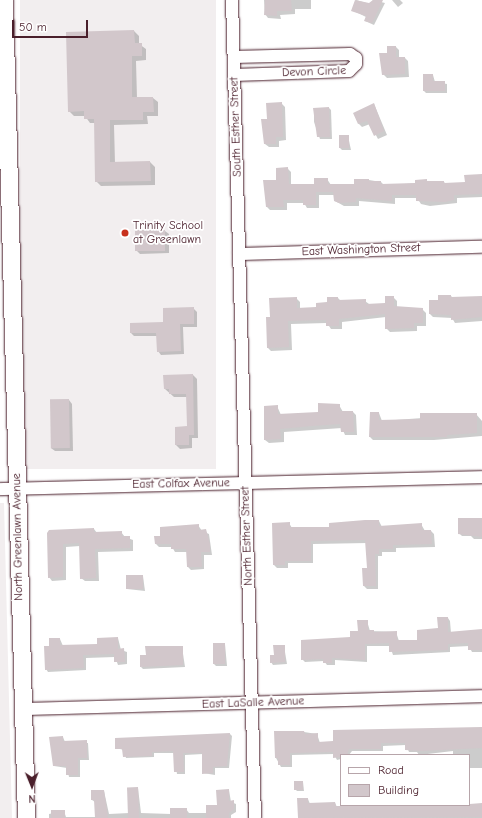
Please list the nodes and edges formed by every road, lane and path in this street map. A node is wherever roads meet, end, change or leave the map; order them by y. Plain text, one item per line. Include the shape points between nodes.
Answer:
1 (4, 0) edge
2 (232, 0) edge
3 (234, 57) junction
4 (234, 75) junction
5 (482, 247) edge
6 (239, 254) junction
7 (6, 256) edge
8 (482, 477) edge
9 (245, 483) junction
10 (17, 488) junction
11 (0, 489) edge
12 (482, 696) edge
13 (251, 703) junction
14 (23, 709) junction
15 (26, 818) edge
16 (255, 818) edge

1 - 7 street, North Greenlawn Avenue
2 - 3 street, South Esther Street
3 - 4 street, South Esther Street
3 - 4 street, Devon Circle via 350,54 356,58 354,69 349,71
4 - 6 street, South Esther Street
5 - 6 street, East Washington Street
6 - 9 street, North Esther Street
7 - 10 street, North Greenlawn Avenue
8 - 9 street, East Colfax Avenue
9 - 10 street, East Colfax Avenue
9 - 13 street, North Esther Street
10 - 11 street, East Colfax Avenue
10 - 14 street, North Greenlawn Avenue
12 - 13 street, East LaSalle Avenue
13 - 14 street, East LaSalle Avenue
13 - 16 street, North Esther Street
14 - 15 street, North Greenlawn Avenue

